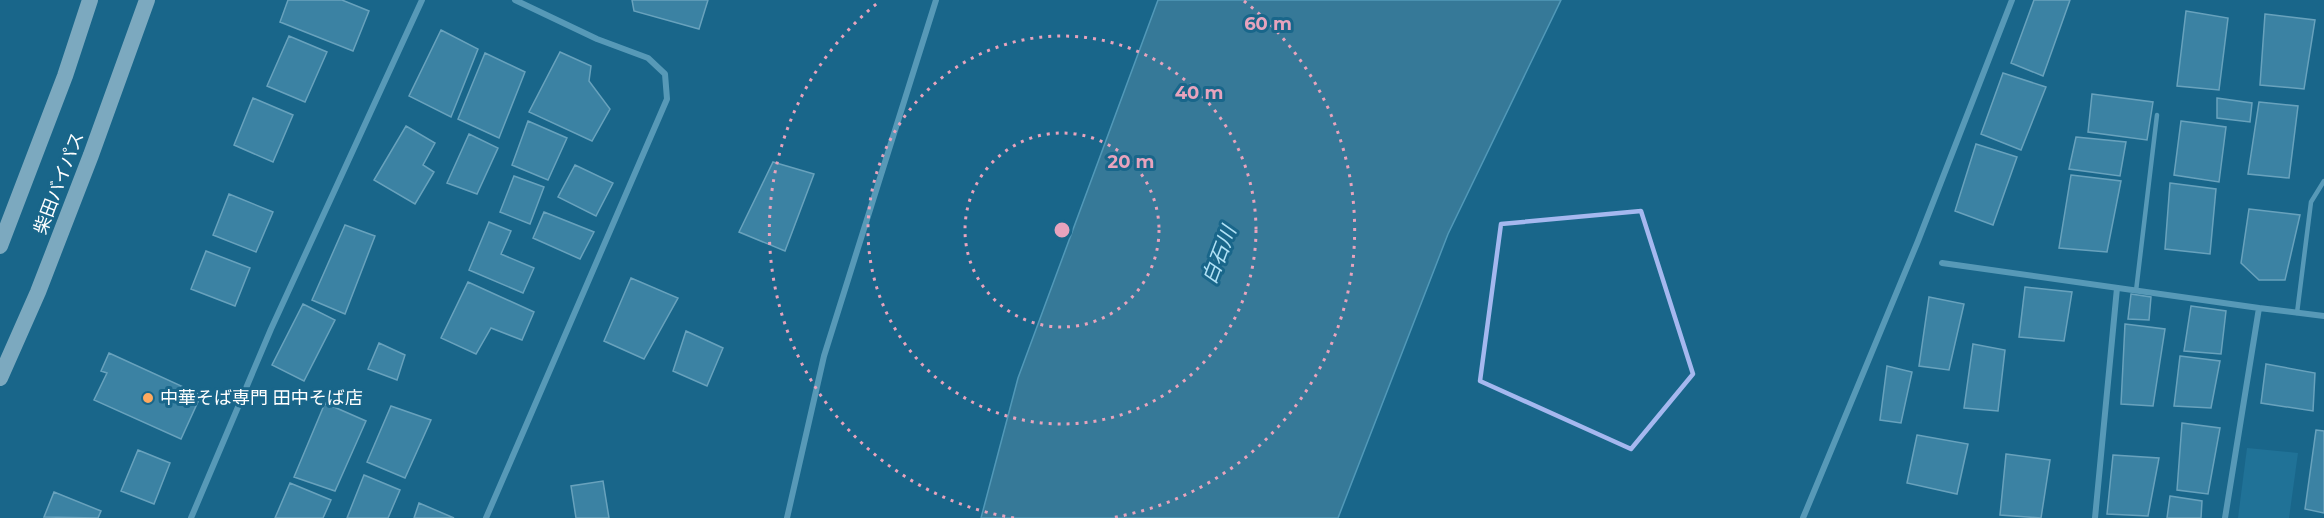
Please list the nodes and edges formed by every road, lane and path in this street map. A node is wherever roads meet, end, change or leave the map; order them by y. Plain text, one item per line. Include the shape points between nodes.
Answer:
1 (90, 0) edge
2 (147, 0) edge
3 (422, 0) edge
4 (515, 0) edge
5 (936, 0) edge
6 (2012, 0) edge
7 (2157, 115) dead end
8 (2324, 180) edge
9 (0, 246) edge
10 (1942, 263) dead end
11 (2117, 288) junction
12 (2136, 291) junction
13 (2259, 308) junction
14 (2296, 313) junction
15 (2324, 316) edge
16 (0, 378) edge
17 (191, 518) edge
18 (486, 518) edge
19 (788, 518) edge
20 (1803, 518) edge
21 (2096, 518) edge
22 (2225, 518) edge

1 - 9 highway, 柴田バイパス
2 - 16 highway, 柴田バイパス via 38,292
3 - 17 street via 271,328
4 - 18 street via 648,58 665,74 667,99
5 - 19 street via 824,356
6 - 20 street via 1918,241
7 - 12 lane
8 - 14 lane via 2312,202
10 - 11 street
11 - 12 street
11 - 21 street
12 - 13 street
13 - 14 street
13 - 22 street
14 - 15 street

